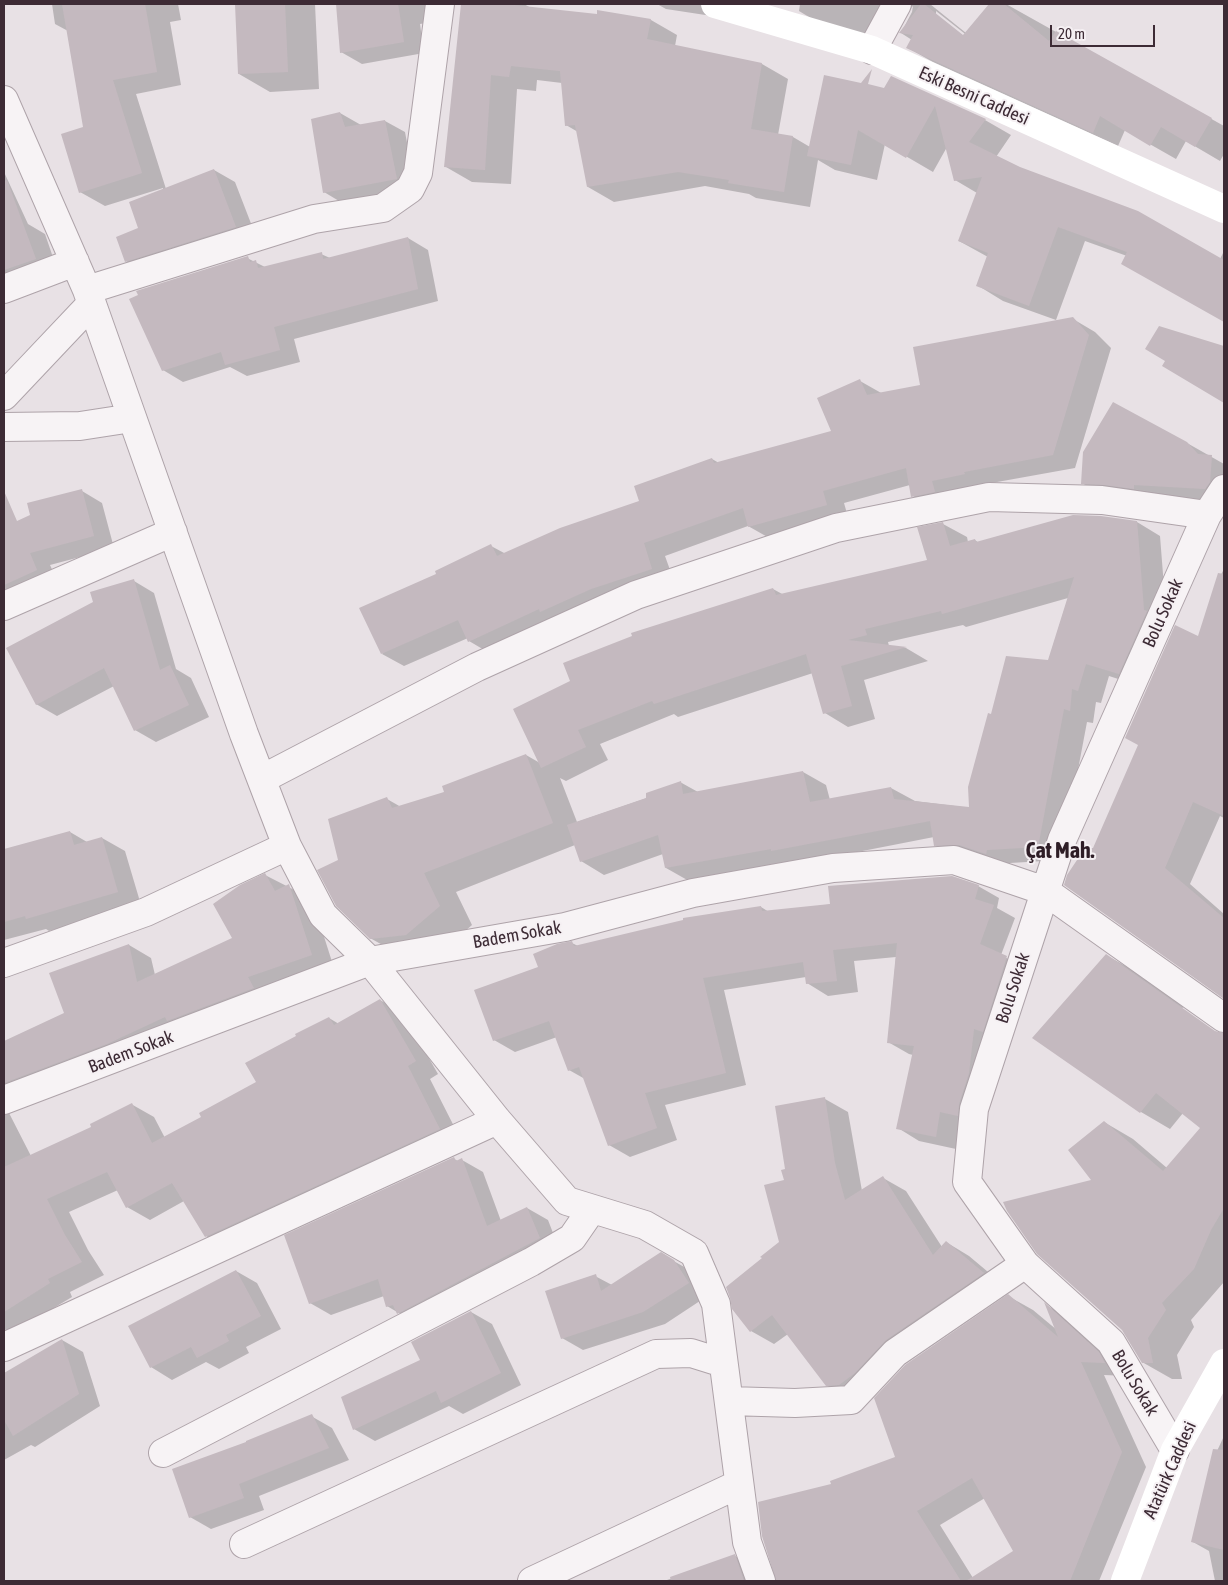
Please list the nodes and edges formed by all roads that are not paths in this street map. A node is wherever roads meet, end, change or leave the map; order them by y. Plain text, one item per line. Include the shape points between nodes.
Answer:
1 (440, 4) edge
2 (715, 4) edge
3 (898, 4) edge
4 (872, 50) junction
5 (4, 100) edge
6 (1224, 209) edge
7 (75, 262) junction
8 (4, 290) edge
9 (89, 297) junction
10 (4, 396) edge
11 (132, 418) junction
12 (4, 427) edge
13 (1224, 489) edge
14 (1207, 515) junction
15 (172, 532) junction
16 (4, 606) edge
17 (262, 779) junction
18 (286, 846) junction
19 (1045, 891) junction
20 (370, 961) junction
21 (4, 963) edge
22 (1224, 1018) edge
23 (4, 1100) edge
24 (496, 1120) junction
25 (592, 1209) junction
26 (1025, 1264) junction
27 (4, 1347) edge
28 (723, 1363) junction
29 (1224, 1363) edge
30 (729, 1402) junction
31 (1175, 1450) junction
32 (163, 1452) dead end
33 (739, 1484) junction
34 (244, 1544) dead end
35 (532, 1581) edge
36 (761, 1581) edge
37 (1124, 1581) edge

1 - 9 street via 418,173 410,189 383,208 314,219
2 - 4 street, Eski Besni Caddesi
3 - 4 street
4 - 6 street, Eski Besni Caddesi
5 - 7 street
7 - 8 street
7 - 9 street
9 - 10 street
9 - 11 street
11 - 12 street via 80,426
11 - 15 street
13 - 14 street, Bolu Sokak
14 - 17 street via 1102,500 989,497 836,528 636,595 477,667
14 - 19 street, Bolu Sokak via 1062,840
15 - 16 street
15 - 17 street
17 - 18 street
18 - 20 street via 323,915
18 - 21 street via 146,912
19 - 20 street, Badem Sokak via 954,860 833,868 693,893 565,927
19 - 22 street, Badem Sokak
19 - 26 street, Bolu Sokak via 974,1109 967,1182
20 - 23 street, Badem Sokak
20 - 24 street
24 - 25 street via 567,1201
24 - 27 street
25 - 28 street via 645,1225 694,1253 716,1304
25 - 32 street via 572,1238 531,1262
26 - 30 street via 895,1353 851,1400
26 - 31 street, Bolu Sokak via 1111,1342
28 - 30 street
28 - 34 street via 691,1354 656,1354
29 - 31 street, Atatürk Caddesi
30 - 33 street
31 - 37 street, Atatürk Caddesi
33 - 35 street
33 - 36 street via 747,1542

